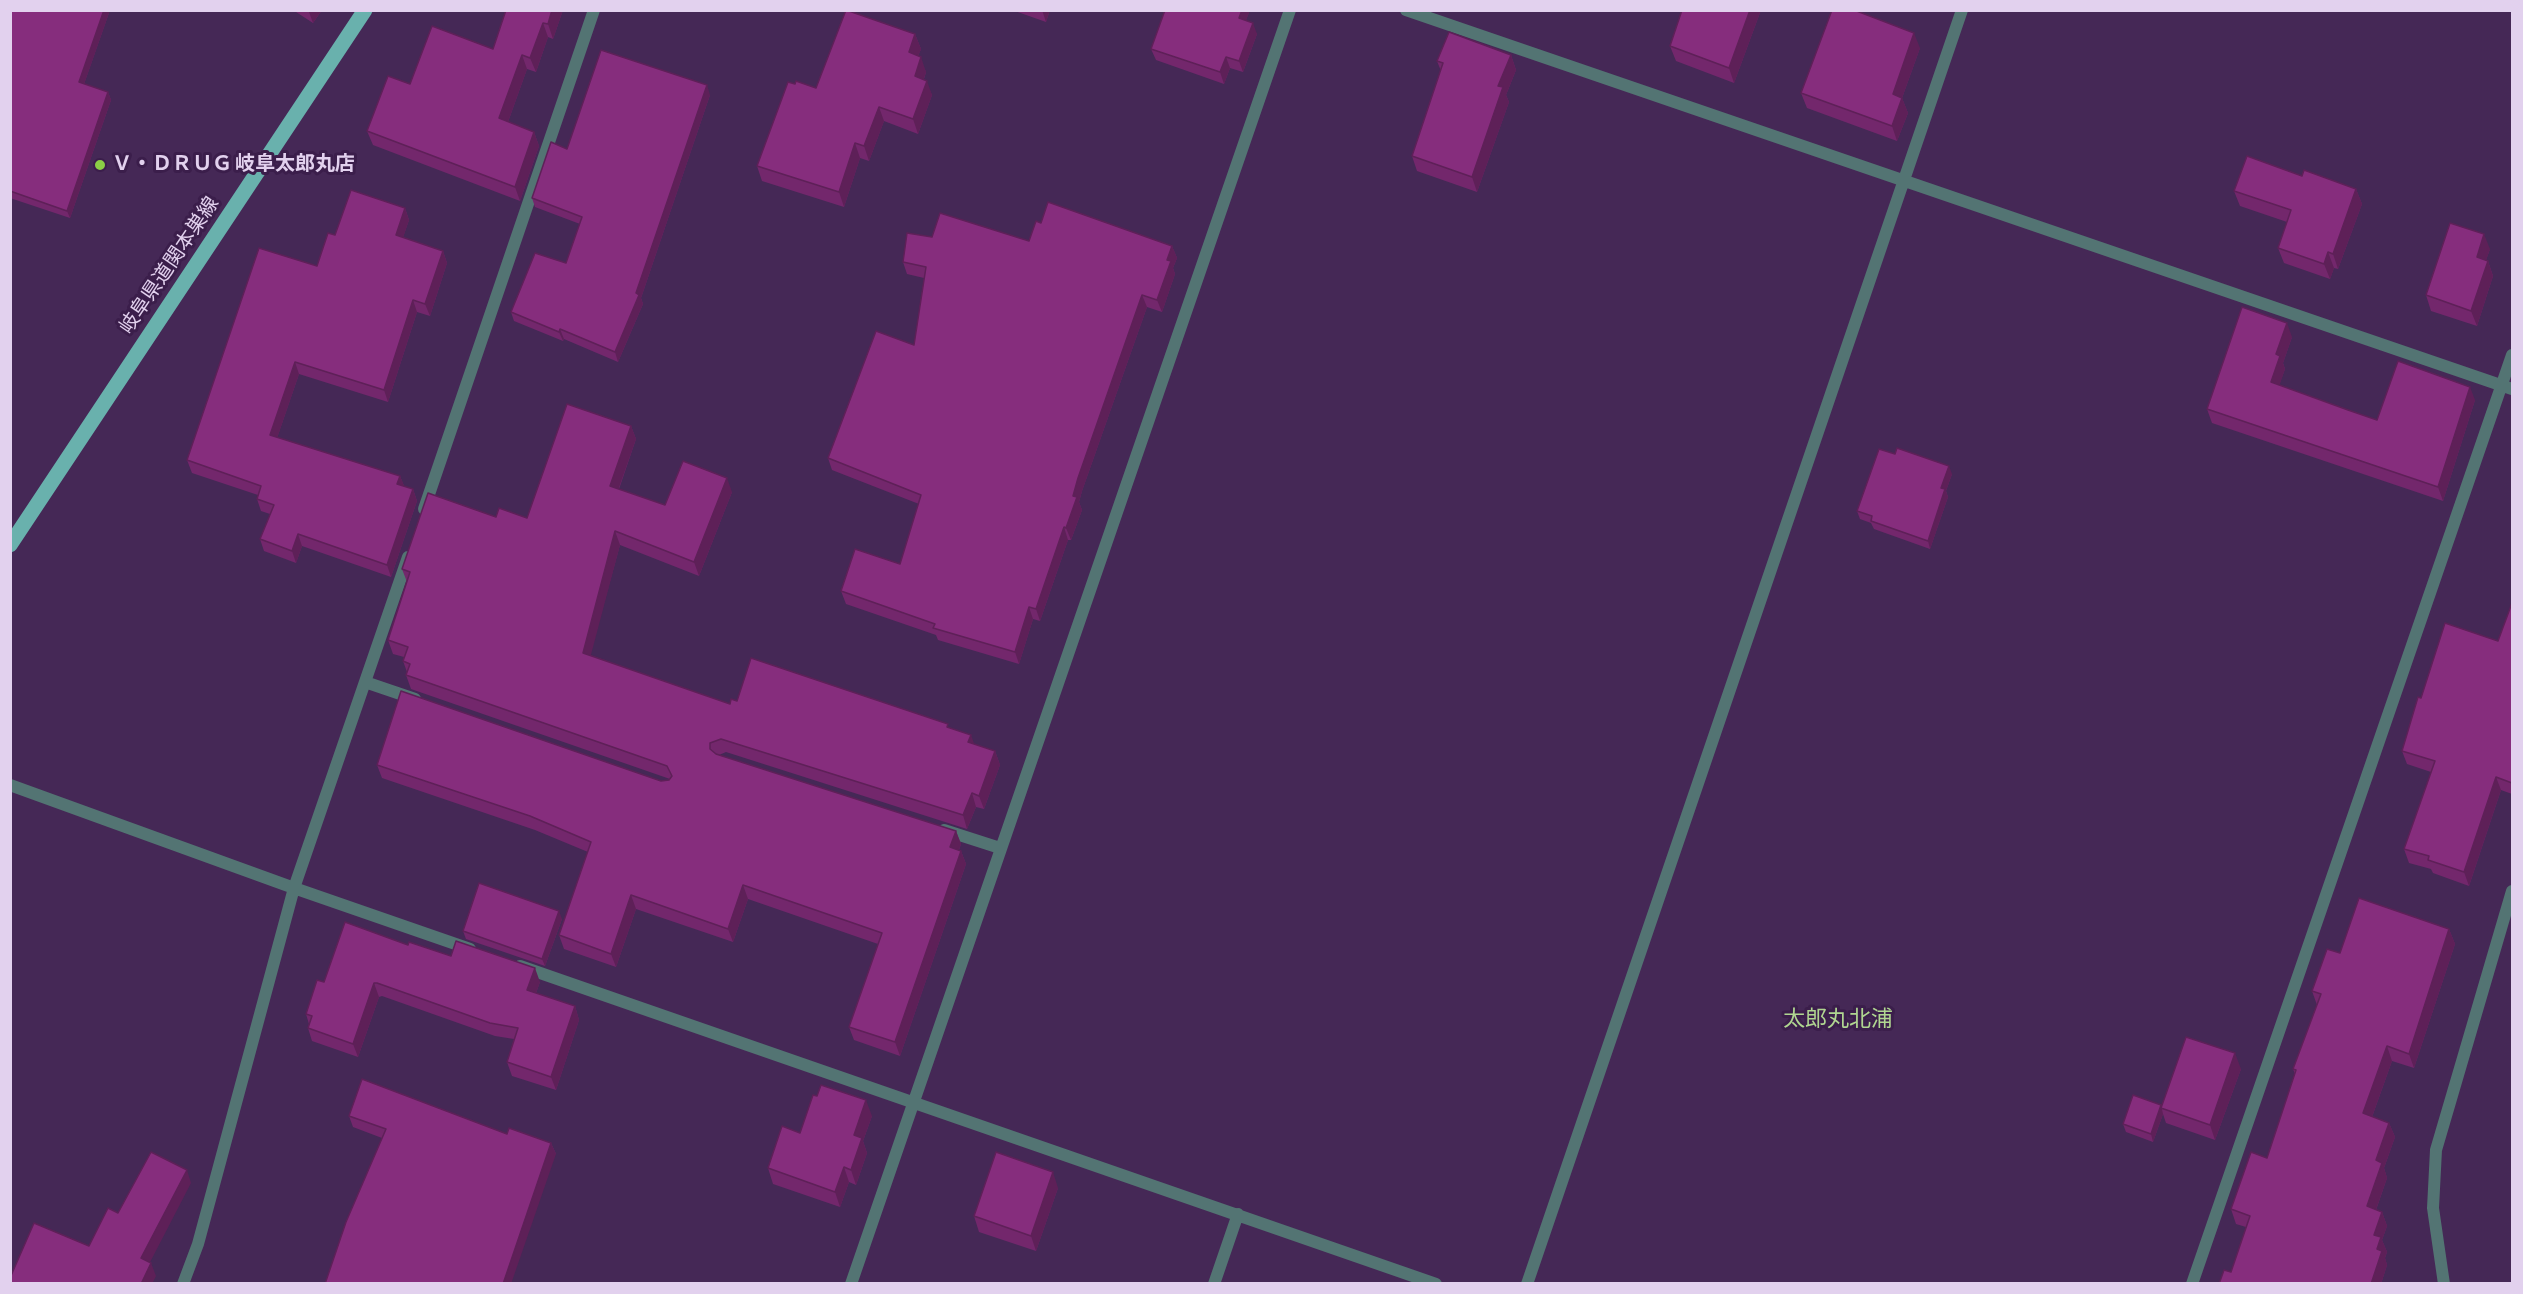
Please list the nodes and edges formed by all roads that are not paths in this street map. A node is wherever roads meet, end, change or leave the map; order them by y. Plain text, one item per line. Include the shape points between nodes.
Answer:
1 (364, 10) edge
2 (594, 10) edge
3 (1290, 10) edge
4 (1406, 10) edge
5 (1962, 10) edge
6 (1905, 180) junction
7 (2512, 354) edge
8 (2507, 387) edge
9 (418, 526) edge
10 (10, 545) edge
11 (411, 548) edge
12 (365, 682) junction
13 (433, 705) edge
14 (10, 785) edge
15 (934, 827) edge
16 (1000, 848) junction
17 (294, 888) junction
18 (2512, 891) edge
19 (485, 954) edge
20 (508, 962) edge
21 (912, 1101) junction
22 (1238, 1214) junction
23 (183, 1284) edge
24 (851, 1284) edge
25 (1214, 1284) edge
26 (1436, 1284) edge
27 (1527, 1284) edge
28 (2192, 1284) edge
29 (2444, 1284) edge

1 - 10 main road, 岐阜県道関本巣線
2 - 9 street
3 - 16 street
4 - 6 street
5 - 6 street
6 - 8 street
6 - 27 street
7 - 8 street
8 - 28 street
11 - 12 street
12 - 13 street
12 - 17 street
14 - 17 street
15 - 16 street
16 - 21 street
17 - 19 street
17 - 23 street via 198,1244
18 - 29 street via 2436,1150 2433,1208
20 - 21 street
21 - 22 street
21 - 24 street
22 - 25 street
22 - 26 street

